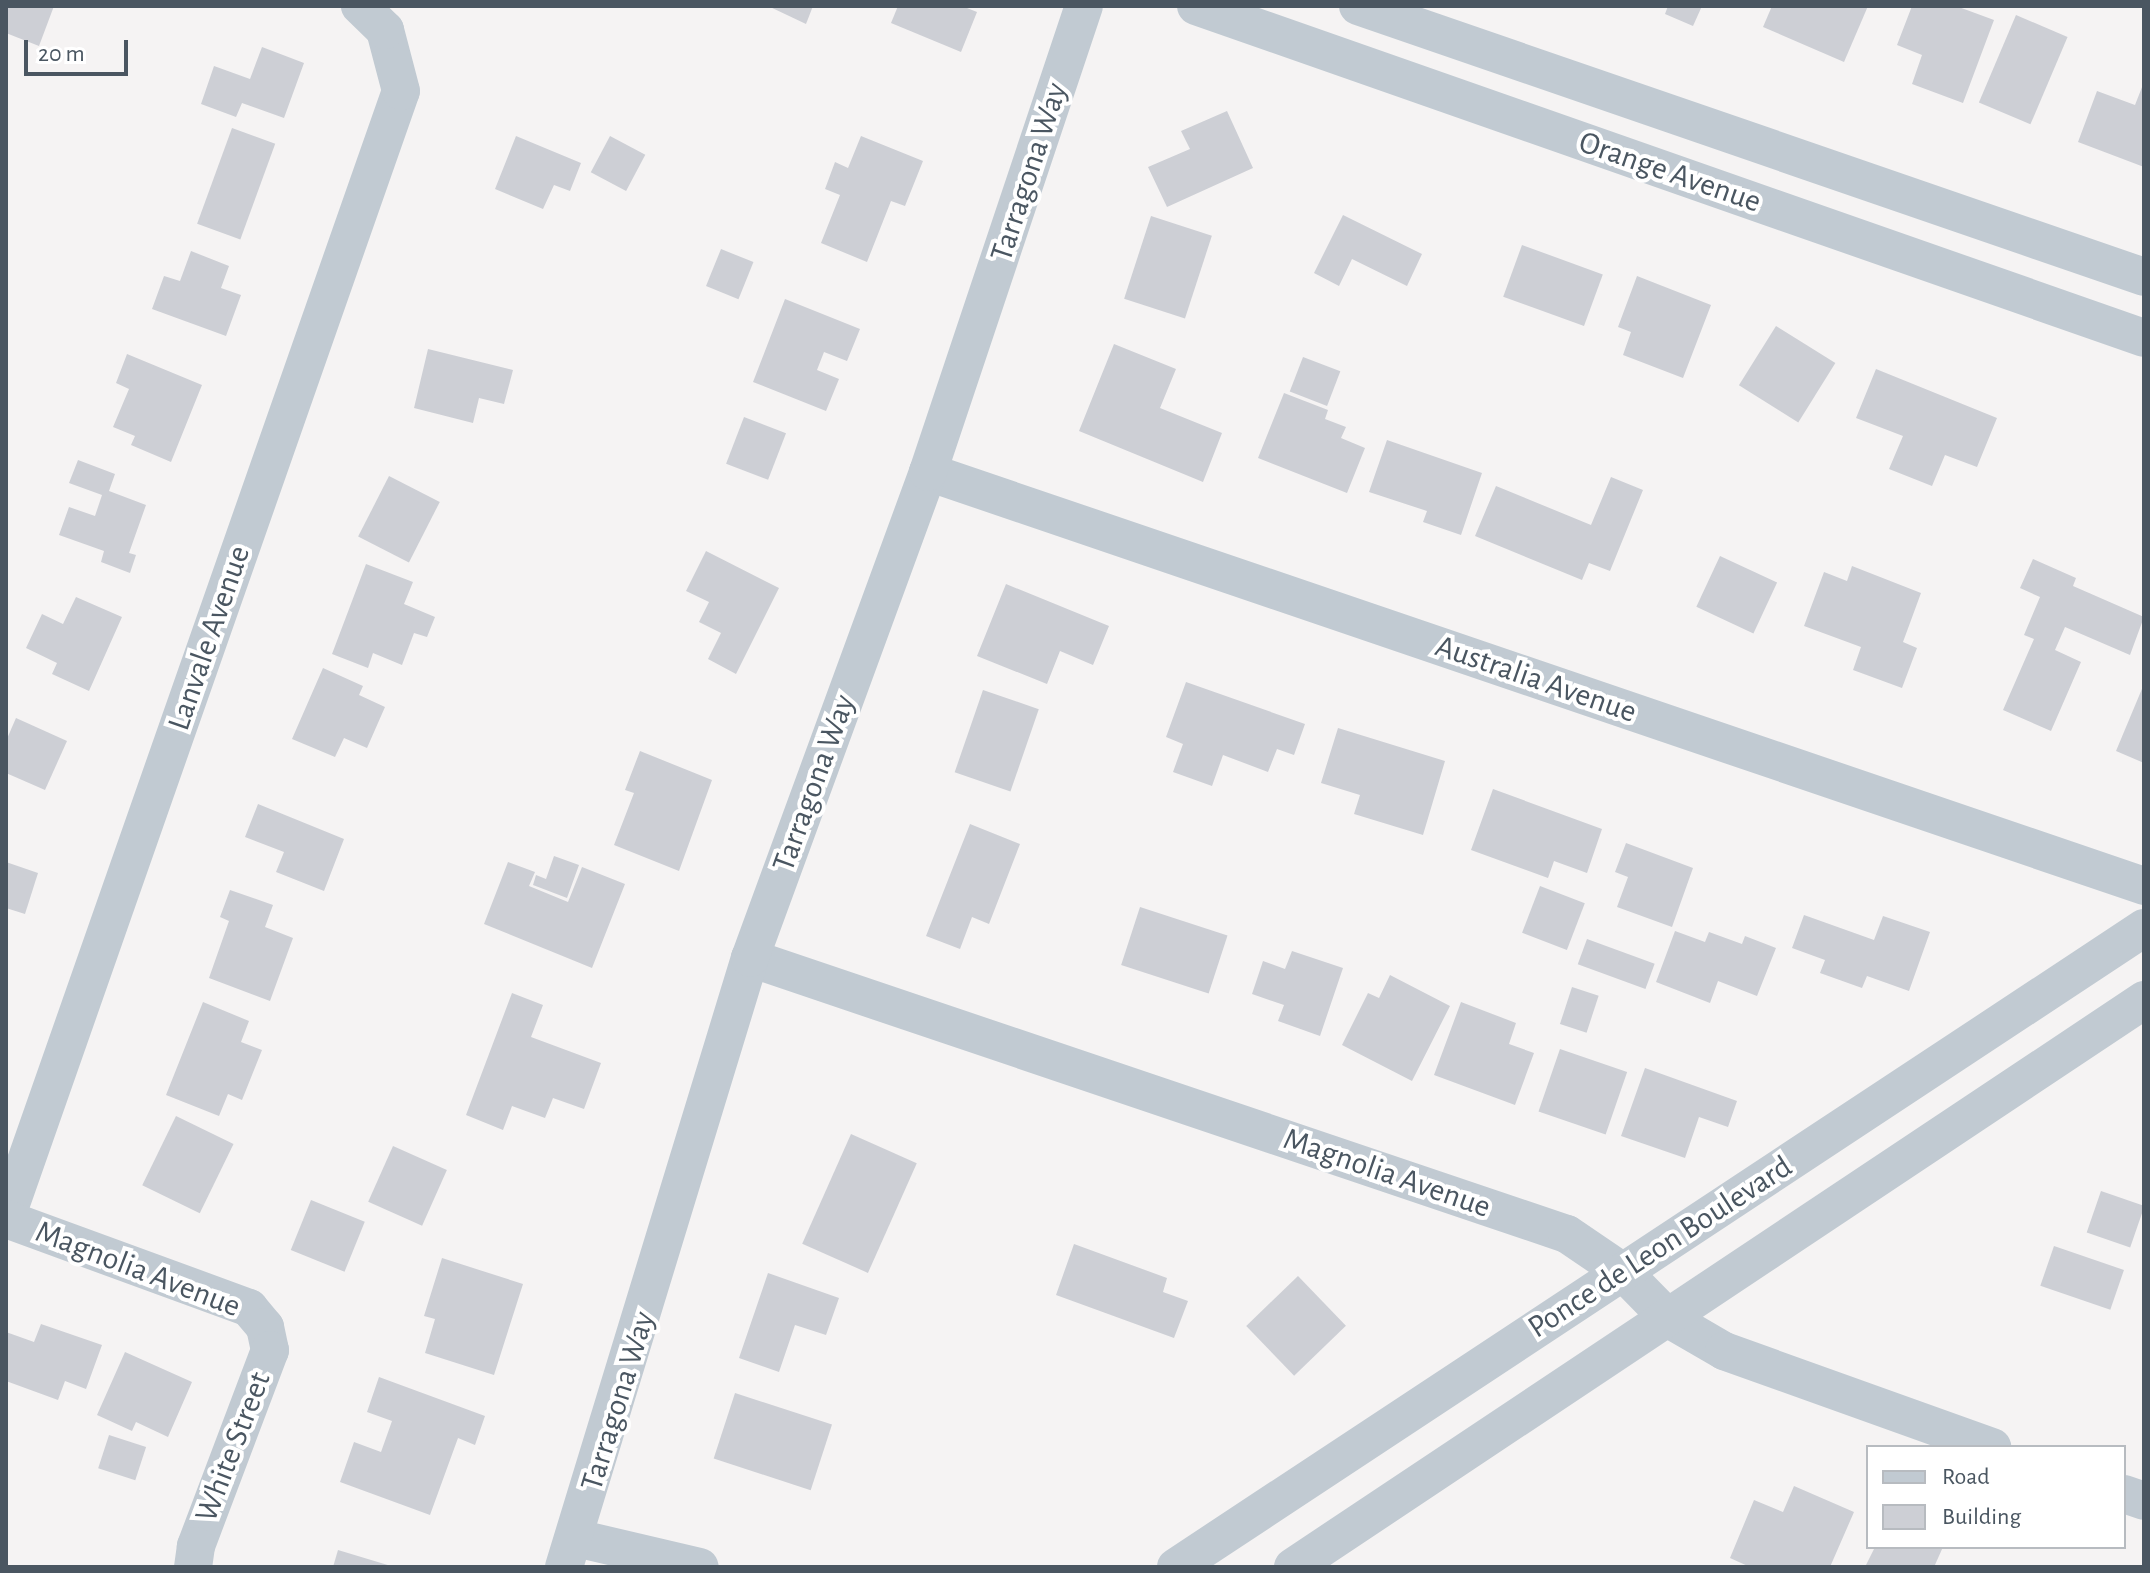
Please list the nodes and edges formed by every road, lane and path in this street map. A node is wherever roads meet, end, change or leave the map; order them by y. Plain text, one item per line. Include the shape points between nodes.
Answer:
1 (360, 6) edge
2 (1084, 6) edge
3 (1196, 6) edge
4 (1358, 6) edge
5 (1539, 68) junction
6 (1521, 120) junction
7 (1899, 192) junction
8 (1882, 247) junction
9 (2144, 277) edge
10 (2144, 338) edge
11 (928, 472) junction
12 (2144, 886) edge
13 (2144, 928) edge
14 (750, 958) junction
15 (2144, 1000) edge
16 (6, 1218) edge
17 (1623, 1272) junction
18 (1669, 1319) junction
19 (265, 1327) joint
20 (1986, 1445) edge
21 (570, 1553) edge
22 (193, 1567) edge
23 (700, 1567) edge
24 (1176, 1567) edge
25 (1293, 1567) edge

1 - 16 street, Lanvale Avenue via 385,30 401,91
2 - 11 street, Tarragona Way
3 - 6 street, Orange Avenue
4 - 5 street, Orange Avenue
5 - 6 street
5 - 7 street, Orange Avenue
6 - 8 street, Orange Avenue
7 - 8 street
7 - 9 street, Orange Avenue
8 - 10 street, Orange Avenue
11 - 12 street, Australia Avenue
11 - 14 street, Tarragona Way
13 - 17 street, Ponce de Leon Boulevard
14 - 17 street, Magnolia Avenue via 1567,1234
14 - 21 street, Tarragona Way
15 - 18 street, Ponce de Leon Boulevard
16 - 19 street, Magnolia Avenue via 249,1308
17 - 18 street, Magnolia Avenue
17 - 24 street, Ponce de Leon Boulevard
18 - 20 street, Magnolia Avenue via 1724,1351
18 - 25 street, Ponce de Leon Boulevard
19 - 22 street, White Street via 270,1350 196,1546
21 - 23 street

